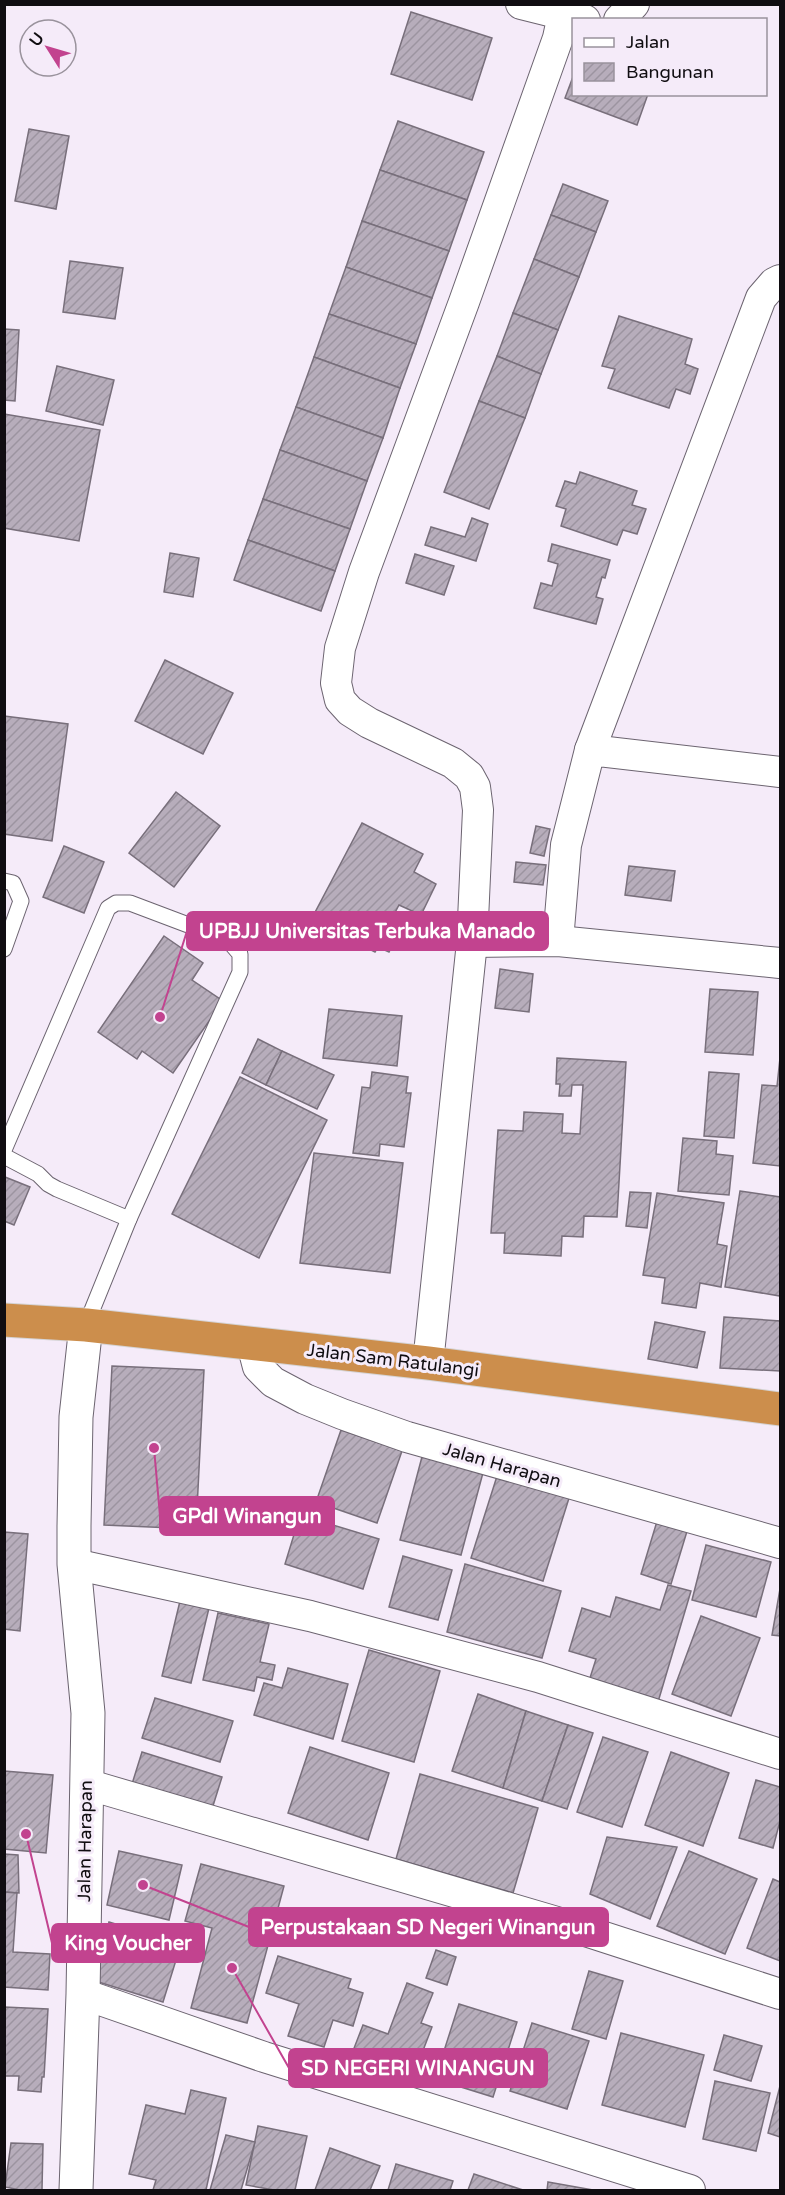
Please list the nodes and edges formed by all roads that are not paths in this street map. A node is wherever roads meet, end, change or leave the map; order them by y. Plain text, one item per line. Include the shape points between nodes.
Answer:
1 (521, 4) edge
2 (634, 4) edge
3 (574, 17) edge
4 (621, 18) edge
5 (572, 20) edge
6 (780, 280) edge
7 (590, 750) junction
8 (780, 772) edge
9 (4, 881) edge
10 (558, 941) junction
11 (472, 942) junction
12 (4, 949) edge
13 (780, 963) edge
14 (4, 1150) edge
15 (4, 1156) edge
16 (129, 1219) junction
17 (4, 1320) edge
18 (86, 1325) junction
19 (252, 1344) junction
20 (428, 1363) junction
21 (780, 1409) edge
22 (780, 1543) edge
23 (75, 1564) junction
24 (780, 1754) edge
25 (86, 1784) junction
26 (83, 1994) junction
27 (780, 1994) edge
28 (76, 2190) edge
29 (690, 2190) edge

1 - 3 street
2 - 4 street
5 - 11 street via 558,38 364,572 340,648 336,683 340,700 350,711 453,763 469,776 475,787 478,810
6 - 7 street via 761,298
7 - 8 street
7 - 10 street via 566,844
9 - 12 lane via 13,883 21,900
10 - 11 street
10 - 13 street
11 - 20 street
14 - 16 lane via 108,908 116,903 130,903 228,940 240,954 240,972
15 - 16 lane via 57,1189
16 - 18 lane
17 - 18 highway, Jalan Sam Ratulangi
18 - 19 highway, Jalan Sam Ratulangi
18 - 23 street, Jalan Harapan via 76,1418
19 - 20 highway, Jalan Sam Ratulangi
19 - 22 street, Jalan Harapan via 258,1367 273,1382 342,1414 407,1437
20 - 21 highway, Jalan Sam Ratulangi
23 - 24 street via 310,1616 538,1677
23 - 25 street, Jalan Harapan via 88,1713
25 - 26 street, Jalan Harapan
25 - 27 street via 642,1948
26 - 28 street, Jalan Harapan
26 - 29 street via 264,2057

